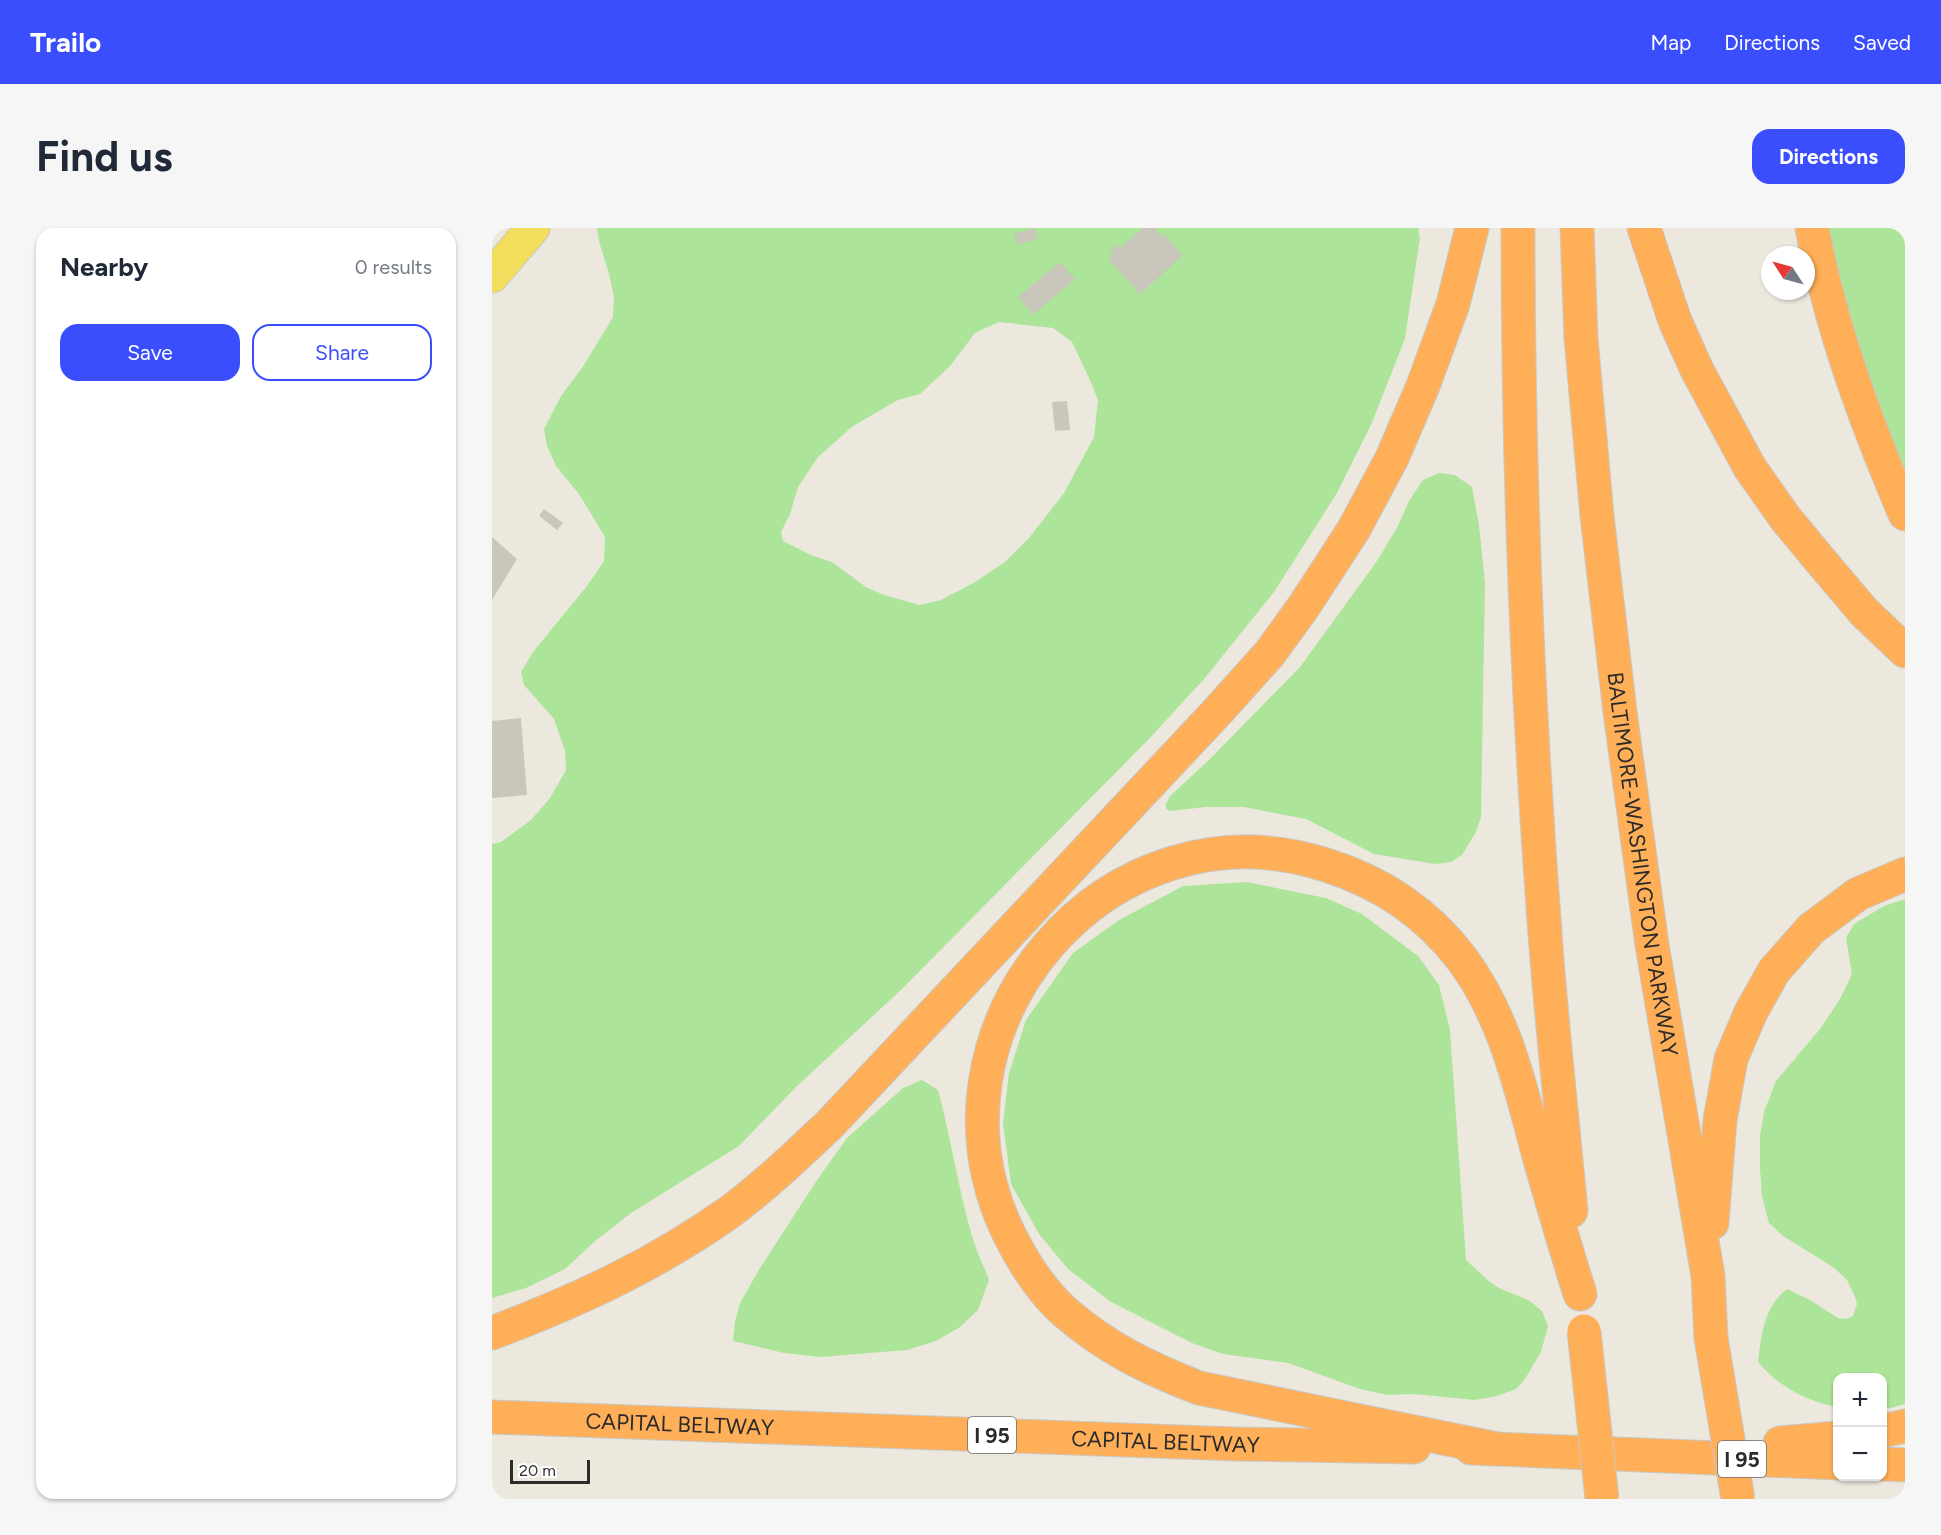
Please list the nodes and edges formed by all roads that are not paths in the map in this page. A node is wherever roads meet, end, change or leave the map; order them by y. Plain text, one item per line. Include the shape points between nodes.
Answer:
1 (532, 228) edge
2 (1472, 228) edge
3 (1518, 228) edge
4 (1577, 228) edge
5 (1644, 228) edge
6 (1812, 228) edge
7 (492, 276) edge
8 (1905, 513) edge
9 (1905, 651) edge
10 (1905, 874) edge
11 (1708, 1276) junction
12 (1580, 1294) junction
13 (492, 1333) edge
14 (492, 1418) edge
15 (1905, 1426) edge
16 (1887, 1430) edge
17 (1833, 1438) edge
18 (1492, 1448) junction
19 (1646, 1455) junction
20 (1833, 1463) edge
21 (1887, 1464) edge
22 (1905, 1465) edge
23 (1602, 1499) edge
24 (1738, 1499) edge

1 - 7 main road
2 - 13 highway via 1453,304 1392,458 1354,529 1270,653 830,1124 779,1172 697,1233 622,1278
3 - 12 highway via 1518,348 1532,721 1547,960
4 - 11 highway, BALTIMORE-WASHINGTON PARKWAY via 1581,338 1620,712 1652,945
5 - 9 highway via 1675,321 1750,468 1824,566
6 - 8 highway via 1841,347 1871,435
10 - 11 highway via 1858,894 1811,929 1774,971 1751,1012 1731,1059 1720,1120
11 - 24 highway, BALTIMORE-WASHINGTON PARKWAY, bridge via 1712,1338
12 - 18 highway via 1526,1104 1490,1004 1439,932 1410,906 1377,886 1310,859 1272,853 1205,855 1172,864 1106,894 1077,916 1032,965 1015,992 997,1032 983,1095 987,1174 1000,1215 1018,1251 1064,1311 1124,1355 1199,1388
12 - 23 highway, bridge
14 - 18 highway, CAPITAL BELTWAY / I 95 via 1236,1444
15 - 16 highway
17 - 19 highway
18 - 19 highway, CAPITAL BELTWAY / I 95
19 - 20 highway, CAPITAL BELTWAY / I 95
21 - 22 highway

